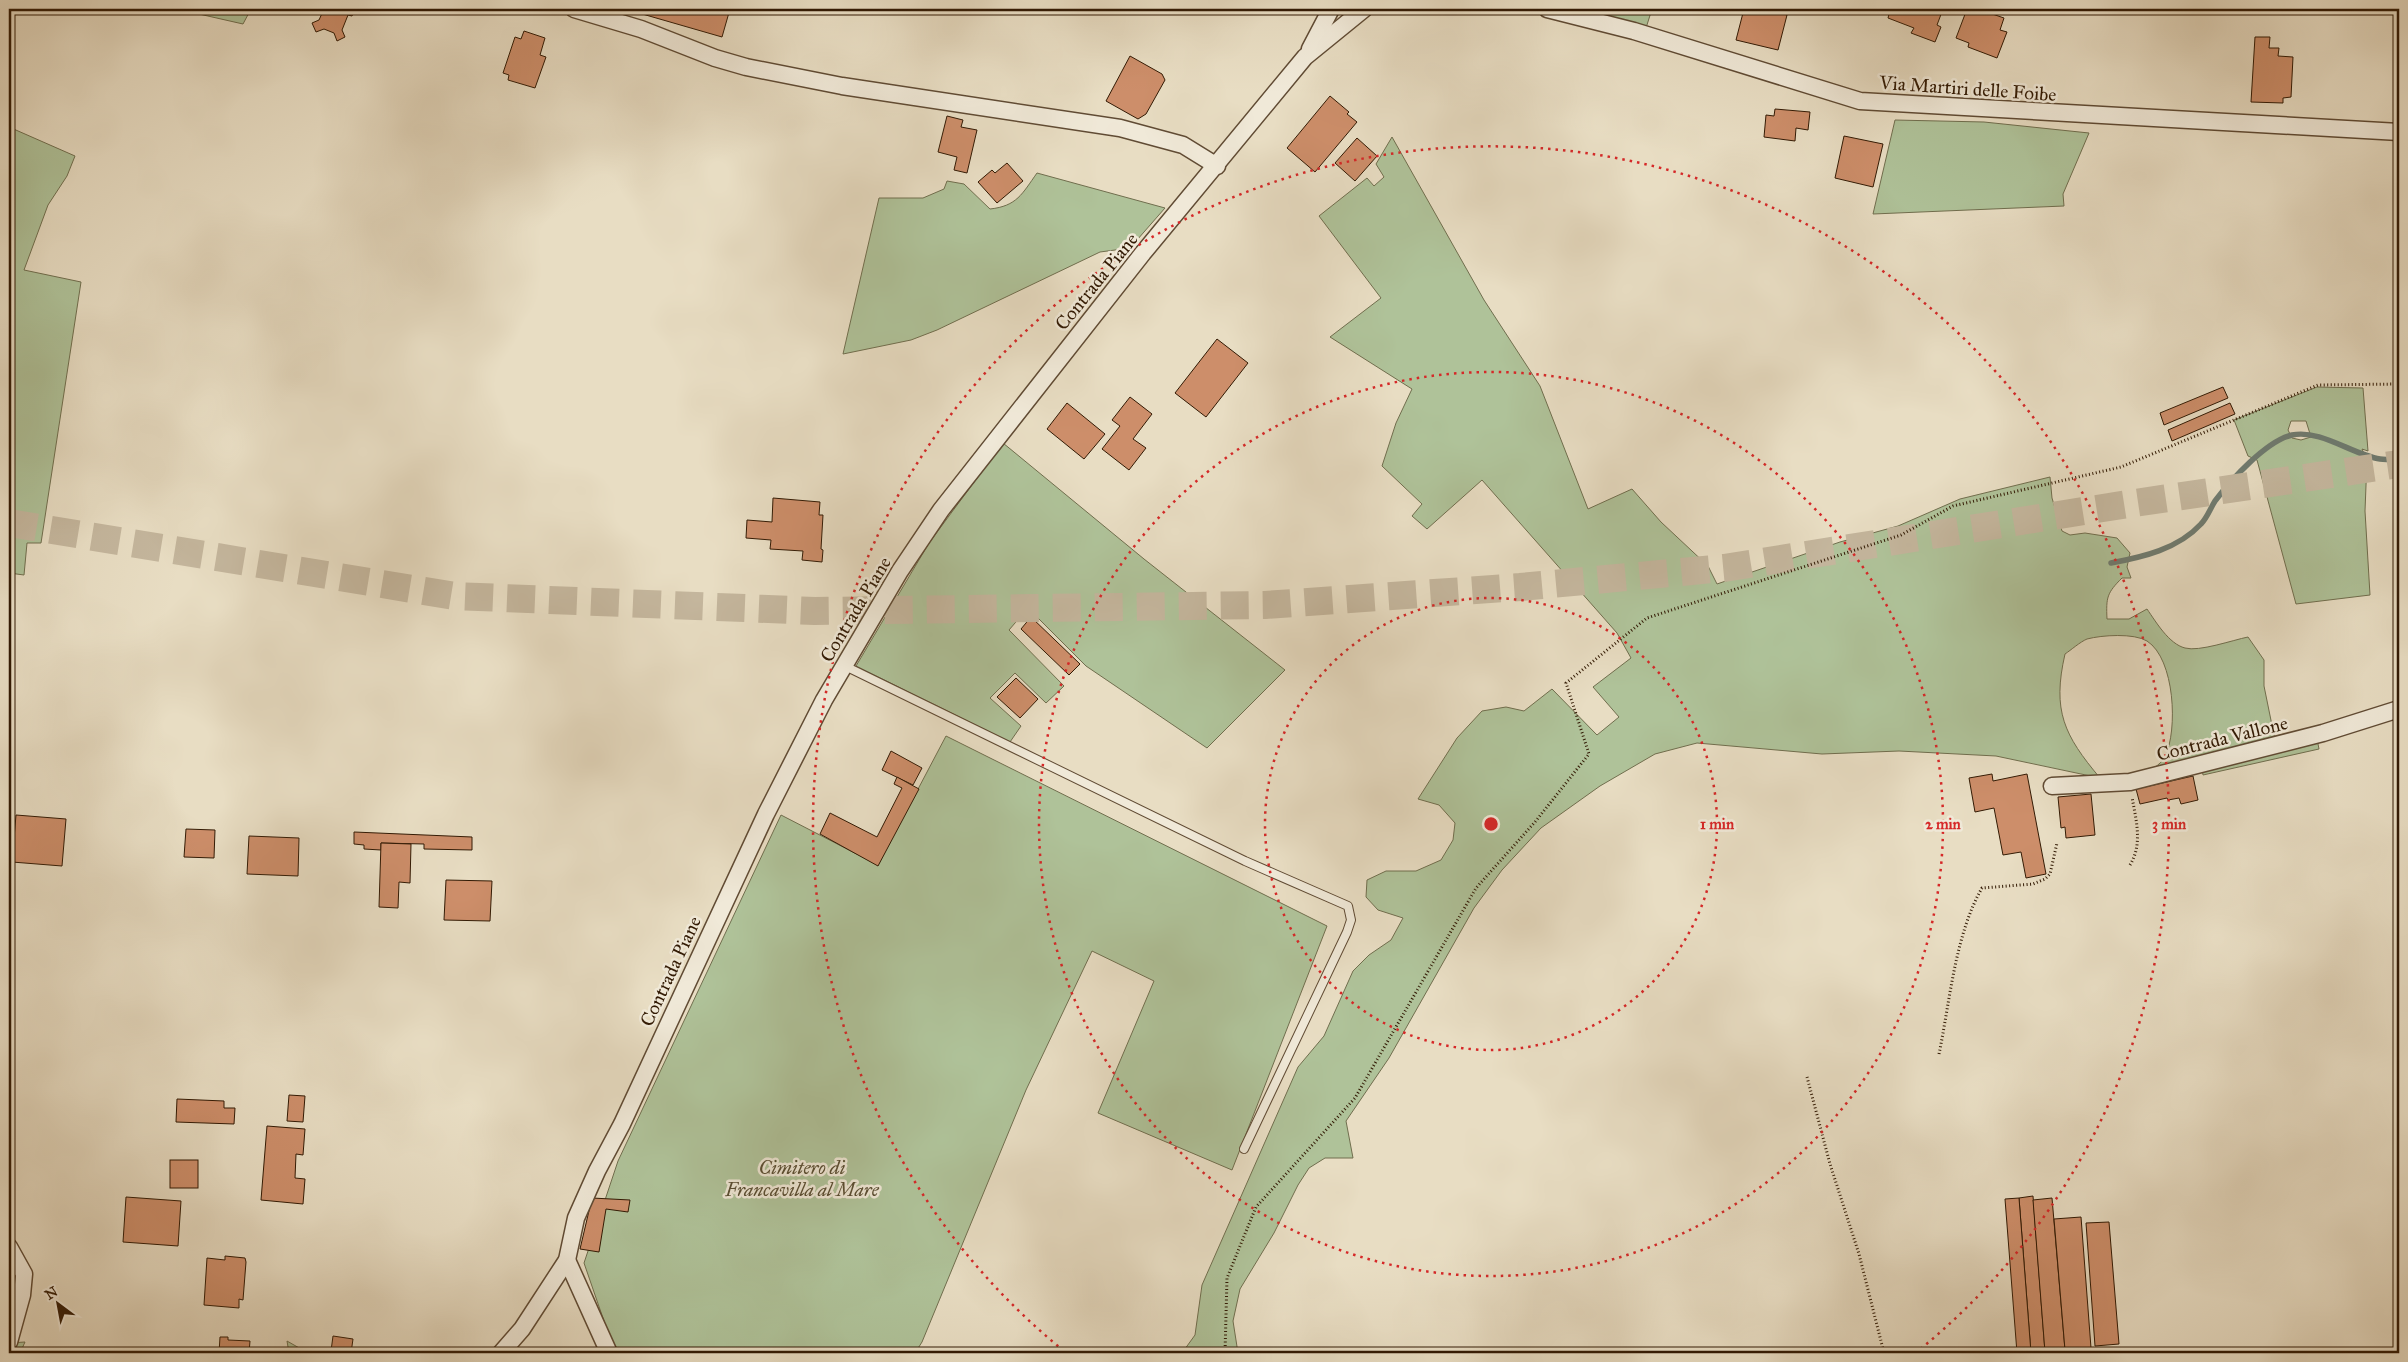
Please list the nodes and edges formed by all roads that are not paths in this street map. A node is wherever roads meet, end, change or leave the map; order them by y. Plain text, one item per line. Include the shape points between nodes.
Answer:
1 (574, 9) edge
2 (1332, 9) edge
3 (1364, 9) edge
4 (1547, 9) edge
5 (1305, 57) junction
6 (2399, 132) edge
7 (1218, 166) junction
8 (845, 666) junction
9 (2399, 709) edge
10 (2052, 786) dead end
11 (1244, 1149) dead end
12 (9, 1248) edge
13 (568, 1260) junction
14 (9, 1342) edge
15 (501, 1353) edge
16 (609, 1353) edge

1 - 7 street via 746,67 842,86 1120,128 1183,146
2 - 5 street
3 - 5 street
4 - 6 street, Via Martiri delle Foibe via 1634,31 1860,101
5 - 7 street, Contrada Piane
7 - 8 street, Contrada Piane via 1112,292 941,510 900,571
8 - 11 lane via 1245,861 1348,906 1351,920 1347,932
8 - 13 street, Contrada Piane via 824,700 766,814 597,1171 576,1218
9 - 10 street, Contrada Vallone via 2323,733 2130,782
12 - 14 street via 24,1274 22,1296
13 - 15 street, Contrada Piane via 522,1329
13 - 16 street

